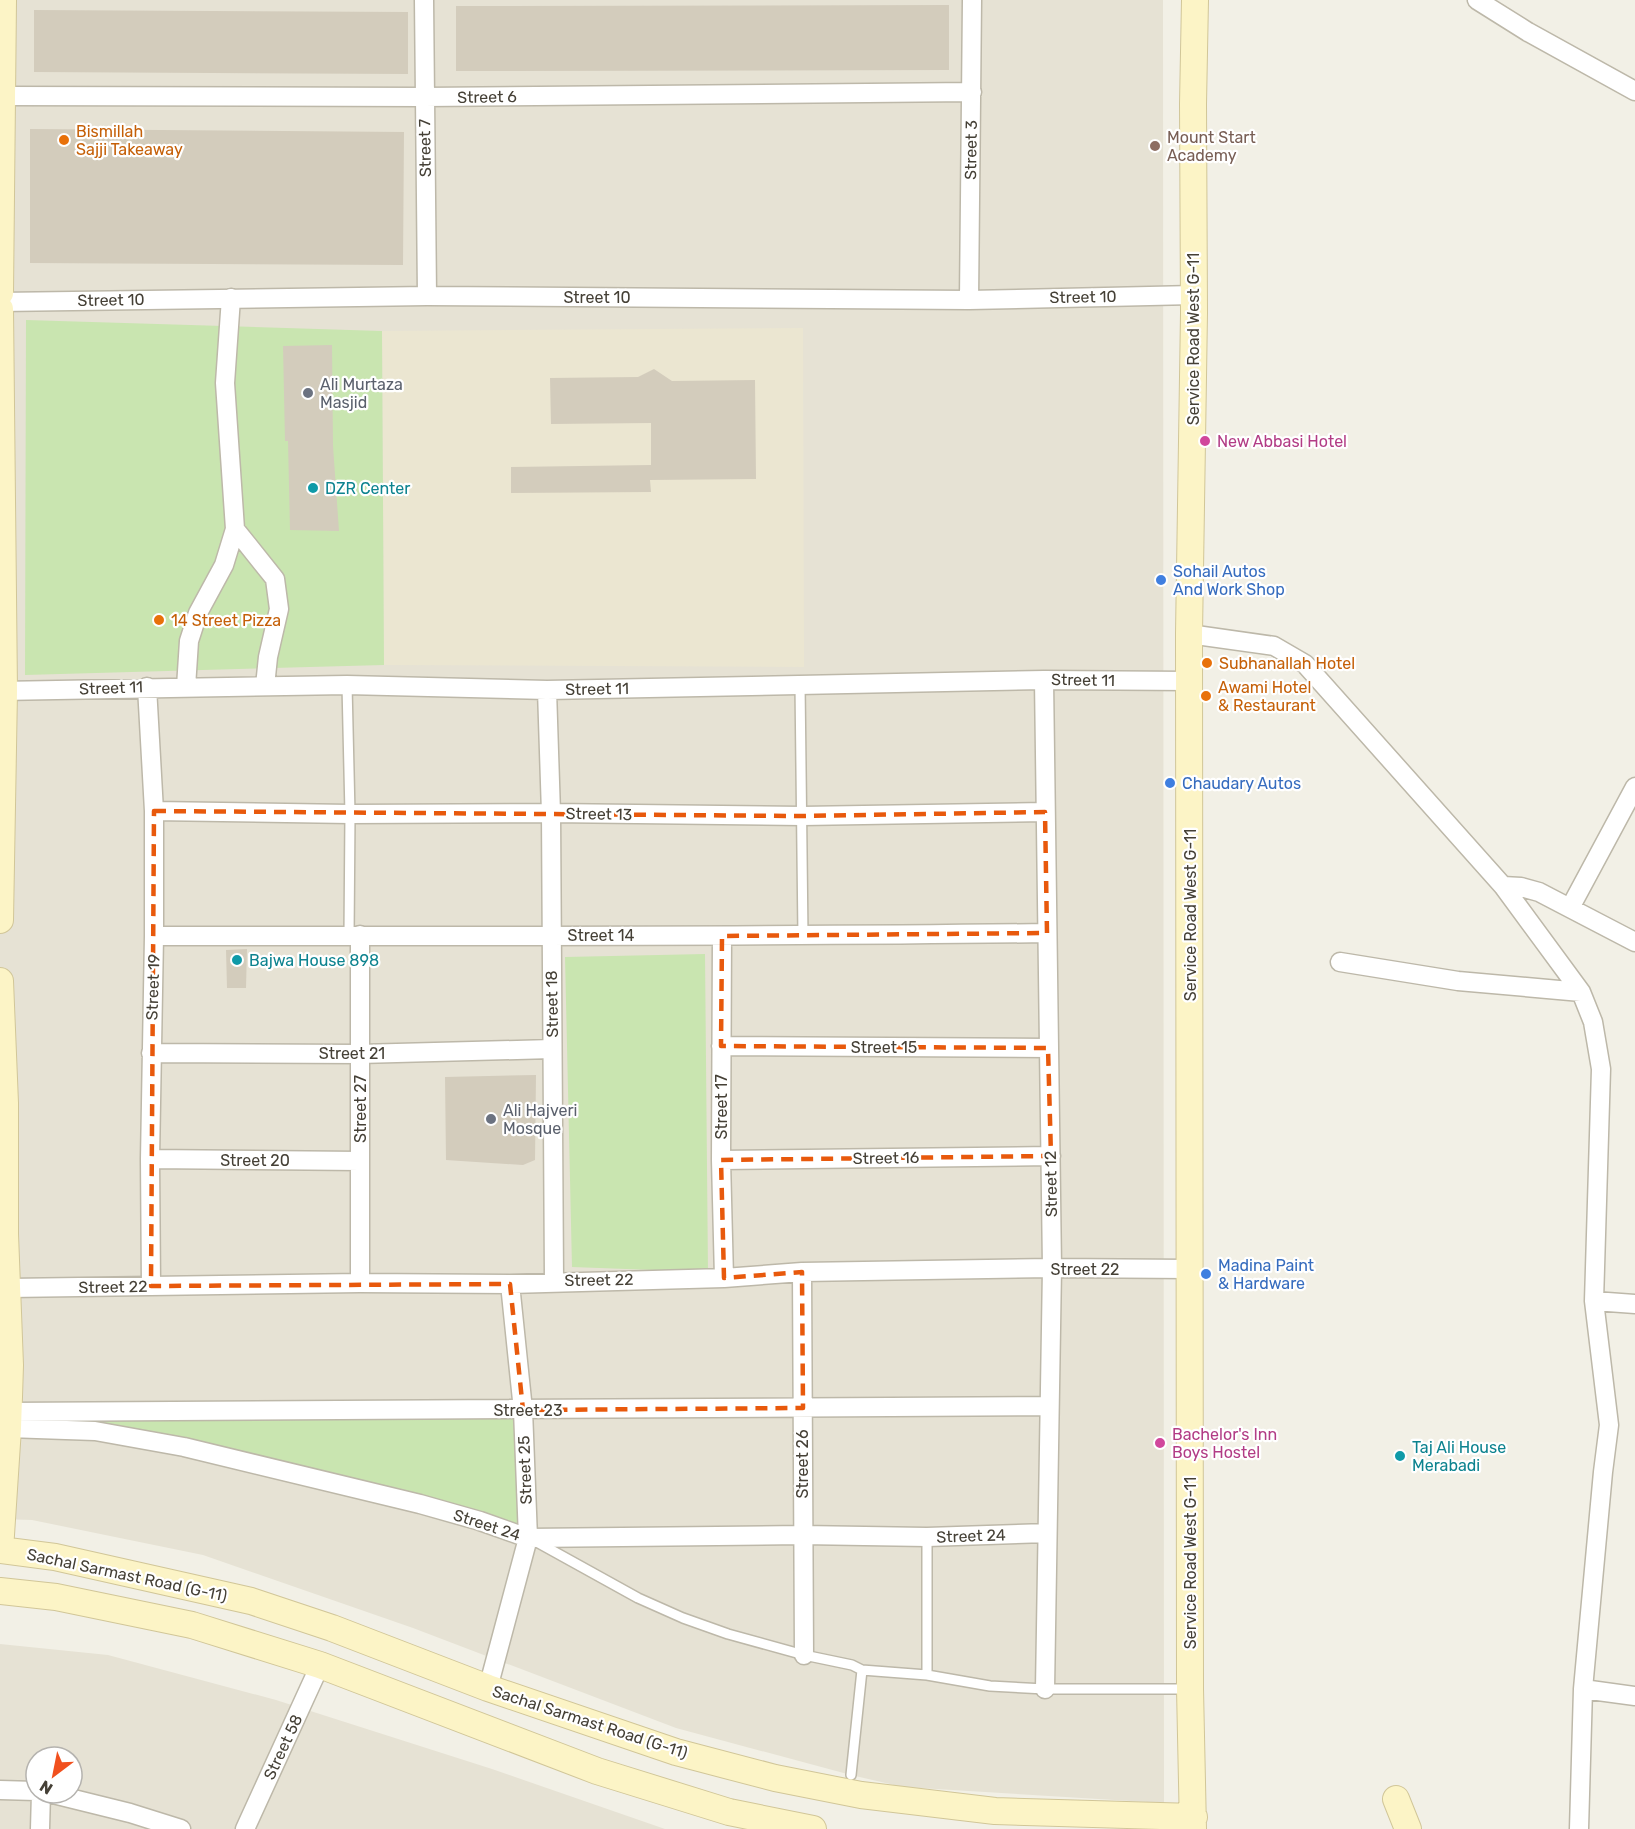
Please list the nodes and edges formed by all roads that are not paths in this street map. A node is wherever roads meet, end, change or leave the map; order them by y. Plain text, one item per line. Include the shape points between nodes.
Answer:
1 (3, 0) edge
2 (424, 0) edge
3 (972, 0) edge
4 (1195, 0) edge
5 (1477, 0) edge
6 (1635, 91) edge
7 (972, 92) junction
8 (2, 96) junction
9 (424, 97) junction
10 (1, 147) edge
11 (0, 293) edge
12 (1194, 295) junction
13 (427, 296) junction
14 (231, 298) junction
15 (969, 300) junction
16 (0, 302) edge
17 (0, 309) edge
18 (1, 508) edge
19 (235, 530) junction
20 (1189, 634) junction
21 (1044, 680) junction
22 (1190, 681) junction
23 (800, 684) junction
24 (347, 685) junction
25 (265, 686) junction
26 (147, 687) junction
27 (186, 687) junction
28 (547, 690) junction
29 (2, 691) edge
30 (1635, 787) edge
31 (154, 811) junction
32 (1045, 812) junction
33 (551, 813) junction
34 (350, 814) junction
35 (802, 816) junction
36 (1503, 886) junction
37 (1569, 908) junction
38 (0, 920) edge
39 (1047, 933) junction
40 (551, 934) junction
41 (355, 935) junction
42 (154, 936) junction
43 (722, 936) junction
44 (803, 936) junction
45 (1635, 942) edge
46 (1340, 962) dead end
47 (0, 981) edge
48 (1581, 992) junction
49 (721, 1046) junction
50 (1048, 1048) junction
51 (552, 1049) junction
52 (151, 1053) junction
53 (359, 1054) junction
54 (2, 1103) edge
55 (1051, 1156) junction
56 (150, 1159) junction
57 (721, 1160) junction
58 (360, 1161) junction
59 (3, 1234) edge
60 (1052, 1268) junction
61 (1190, 1269) junction
62 (802, 1272) junction
63 (724, 1278) junction
64 (554, 1281) junction
65 (360, 1283) junction
66 (510, 1284) junction
67 (151, 1286) junction
68 (9, 1288) junction
69 (1594, 1301) junction
70 (1635, 1304) edge
71 (5, 1365) edge
72 (1048, 1406) junction
73 (803, 1408) junction
74 (523, 1410) junction
75 (8, 1420) junction
76 (1047, 1533) junction
77 (802, 1535) junction
78 (927, 1537) junction
79 (528, 1538) junction
80 (0, 1550) edge
81 (0, 1591) edge
82 (332, 1628) junction
83 (804, 1655) junction
84 (320, 1665) junction
85 (862, 1671) junction
86 (927, 1675) junction
87 (488, 1688) junction
88 (1045, 1689) junction
89 (1190, 1689) junction
90 (1583, 1689) junction
91 (1635, 1696) edge
92 (851, 1775) dead end
93 (0, 1790) edge
94 (24, 1791) edge
95 (1396, 1799) dead end
96 (84, 1802) edge
97 (40, 1805) edge
98 (1194, 1823) edge
99 (40, 1829) edge
100 (181, 1829) edge
101 (245, 1829) edge
102 (813, 1829) edge
103 (1408, 1829) edge
104 (1579, 1829) edge

1 - 8 main road
2 - 9 street, Street 7
3 - 7 street, Street 3
4 - 12 main road, Service Road West G-11
5 - 6 street
7 - 9 street, Street 6
7 - 15 street, Street 3
8 - 9 street, Street 6
8 - 10 main road
9 - 13 street, Street 7
10 - 11 main road
12 - 15 street, Street 10
12 - 20 main road, Service Road West G-11
13 - 14 street, Street 10
13 - 15 street, Street 10
14 - 16 street, Street 10
14 - 19 street via 225,383
17 - 18 main road
18 - 29 main road
19 - 25 street via 275,579 279,609
19 - 27 street via 189,640
20 - 22 main road, Service Road West G-11
20 - 36 street via 1274,646 1305,664
21 - 22 street, Street 11
21 - 23 street, Street 11
21 - 32 street, Street 12
22 - 61 main road, Service Road West G-11
23 - 28 street, Street 11
23 - 35 lane
24 - 25 street, Street 11
24 - 28 street, Street 11
24 - 34 lane
25 - 27 street, Street 11
26 - 27 street, Street 11
26 - 29 street, Street 11
26 - 31 street, Street 19
28 - 33 street, Street 18
29 - 38 main road
30 - 37 street
31 - 34 street, Street 13
31 - 42 street, Street 19
32 - 35 street, Street 13
32 - 39 street, Street 12
33 - 34 street, Street 13
33 - 35 street, Street 13
33 - 40 street, Street 18
34 - 41 lane
35 - 44 lane
36 - 37 street via 1539,892
36 - 48 street
37 - 45 street
39 - 44 street, Street 14
39 - 50 street, Street 12
40 - 41 street, Street 14
40 - 43 street, Street 14
40 - 51 street, Street 18
41 - 42 street, Street 14
41 - 53 street, Street 27
42 - 52 street, Street 19
43 - 44 street, Street 14
43 - 49 street, Street 17
46 - 48 street via 1458,981
47 - 54 main road
48 - 69 street via 1593,1022 1601,1069
49 - 50 street, Street 15
49 - 57 street, Street 17
50 - 55 street, Street 12
51 - 53 street, Street 21
51 - 64 street, Street 18
52 - 53 street, Street 21
52 - 56 street, Street 19
53 - 58 street, Street 27
54 - 59 main road
55 - 57 street, Street 16
55 - 60 street, Street 12
56 - 58 street, Street 20
56 - 67 street, Street 19
57 - 63 street, Street 17
58 - 65 street, Street 27
59 - 68 main road
60 - 61 street, Street 22
60 - 62 street, Street 22
60 - 72 street, Street 12
61 - 89 main road, Service Road West G-11
62 - 63 street, Street 22
62 - 73 street, Street 26
63 - 64 street, Street 22
64 - 66 street, Street 22
65 - 66 street, Street 22
65 - 67 street, Street 22
66 - 74 street, Street 25
67 - 68 street, Street 22
68 - 71 main road
69 - 70 street
69 - 90 street via 1609,1425
71 - 75 main road
72 - 73 street, Street 23
72 - 76 street, Street 12
73 - 74 street, Street 23
73 - 77 street, Street 26
74 - 75 street, Street 23
74 - 79 street, Street 25
75 - 79 street, Street 24 via 184,1447 420,1504
75 - 80 main road
76 - 78 street, Street 24
76 - 88 street, Street 12
77 - 78 street, Street 24
77 - 79 street, Street 24
77 - 83 street, Street 26
78 - 86 lane
79 - 83 lane via 683,1618
79 - 87 street, Street 25
80 - 82 main road, Sachal Sarmast Road (G-11) via 55,1557 157,1579 250,1601
81 - 84 main road via 56,1597 192,1625
82 - 84 main road
82 - 87 main road, Sachal Sarmast Road (G-11)
83 - 85 lane via 852,1665
84 - 101 street, Street 58
84 - 102 main road via 597,1772 729,1812
85 - 86 lane
85 - 92 lane
86 - 88 lane via 990,1686
87 - 98 main road, Sachal Sarmast Road (G-11) via 676,1752 861,1795 995,1811
88 - 89 lane
89 - 98 main road, Service Road West G-11
90 - 91 street
90 - 104 street
93 - 94 street
95 - 103 main road
96 - 100 street
97 - 99 street

